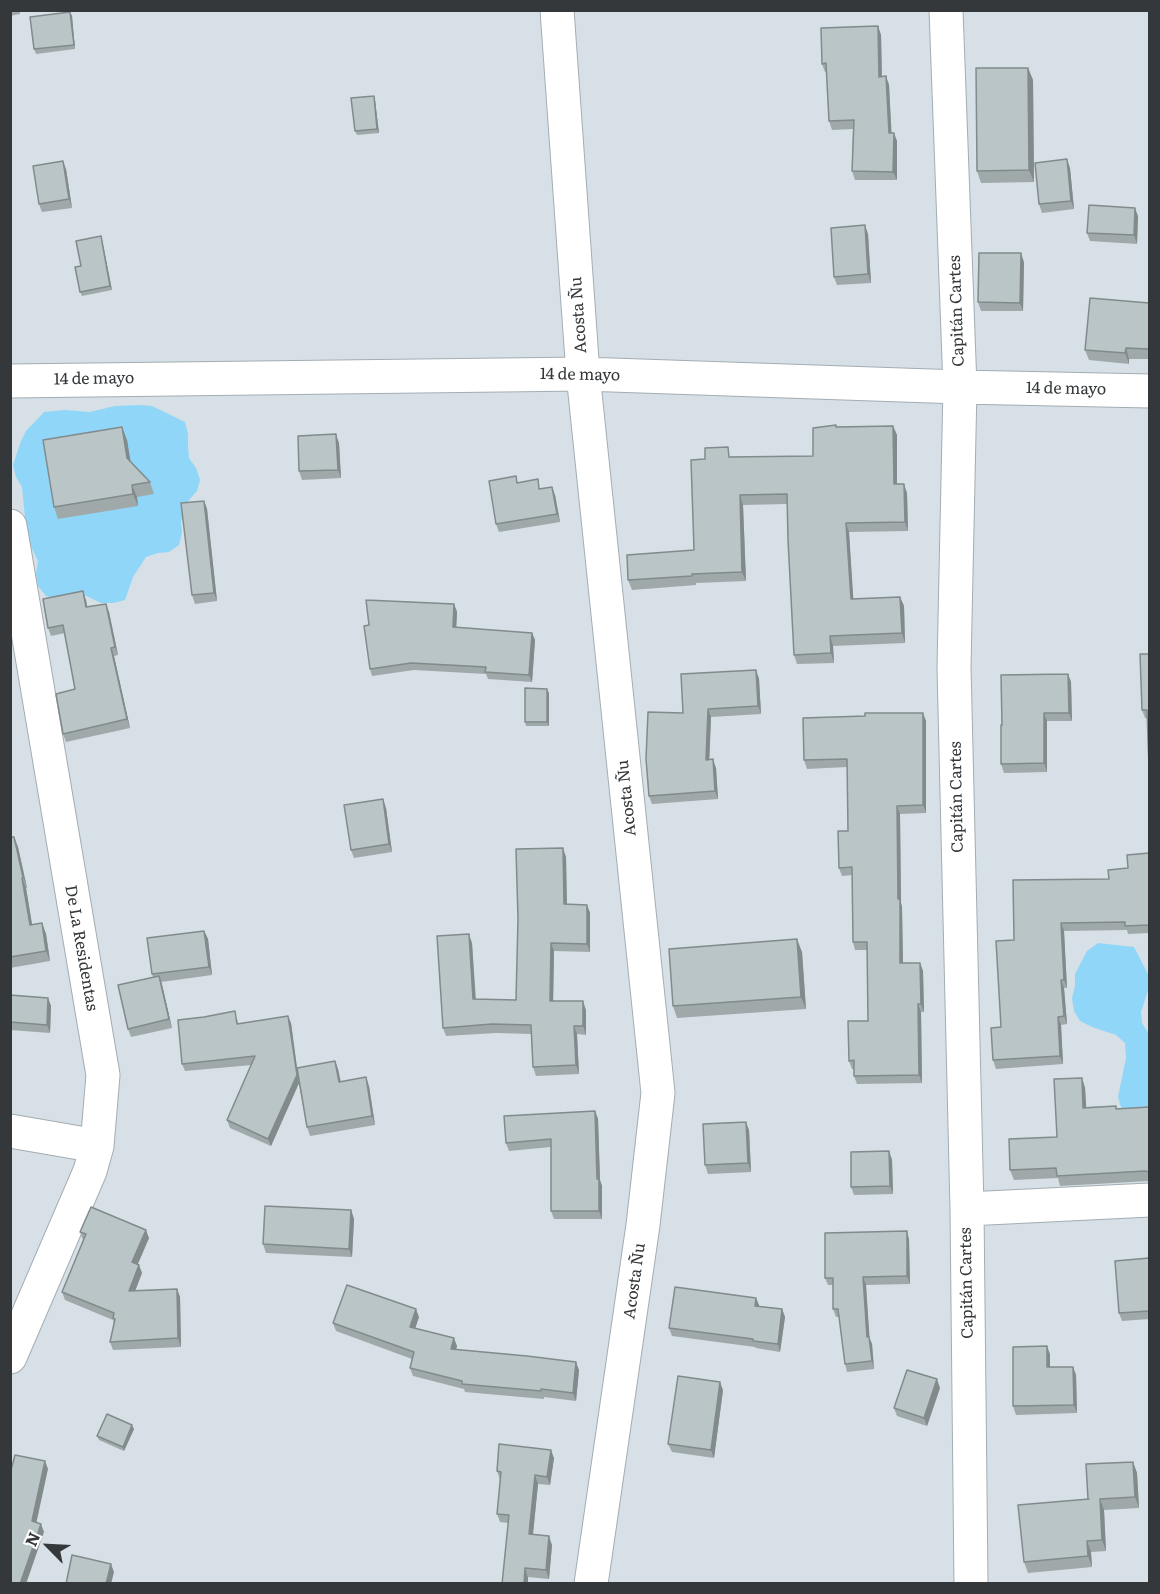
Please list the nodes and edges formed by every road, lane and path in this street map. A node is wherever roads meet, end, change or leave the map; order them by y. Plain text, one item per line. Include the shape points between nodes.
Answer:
1 (557, 10) edge
2 (945, 10) edge
3 (583, 374) junction
4 (10, 381) edge
5 (960, 387) junction
6 (1149, 391) edge
7 (10, 526) edge
8 (10, 1131) edge
9 (97, 1146) junction
10 (1149, 1200) edge
11 (967, 1209) junction
12 (10, 1357) edge
13 (591, 1584) edge
14 (970, 1584) edge

1 - 3 street, Acosta Ñu
2 - 5 street, Capitán Cartes
3 - 4 street, 14 de mayo
3 - 5 street, 14 de mayo
3 - 13 street, Acosta Ñu via 658,1094 644,1225
5 - 6 street, 14 de mayo
5 - 11 street, Capitán Cartes via 954,667
7 - 9 street, De La Residentas via 103,1075
8 - 9 street
9 - 12 street, De La Residentas via 90,1171
10 - 11 street
11 - 14 street, Capitán Cartes

